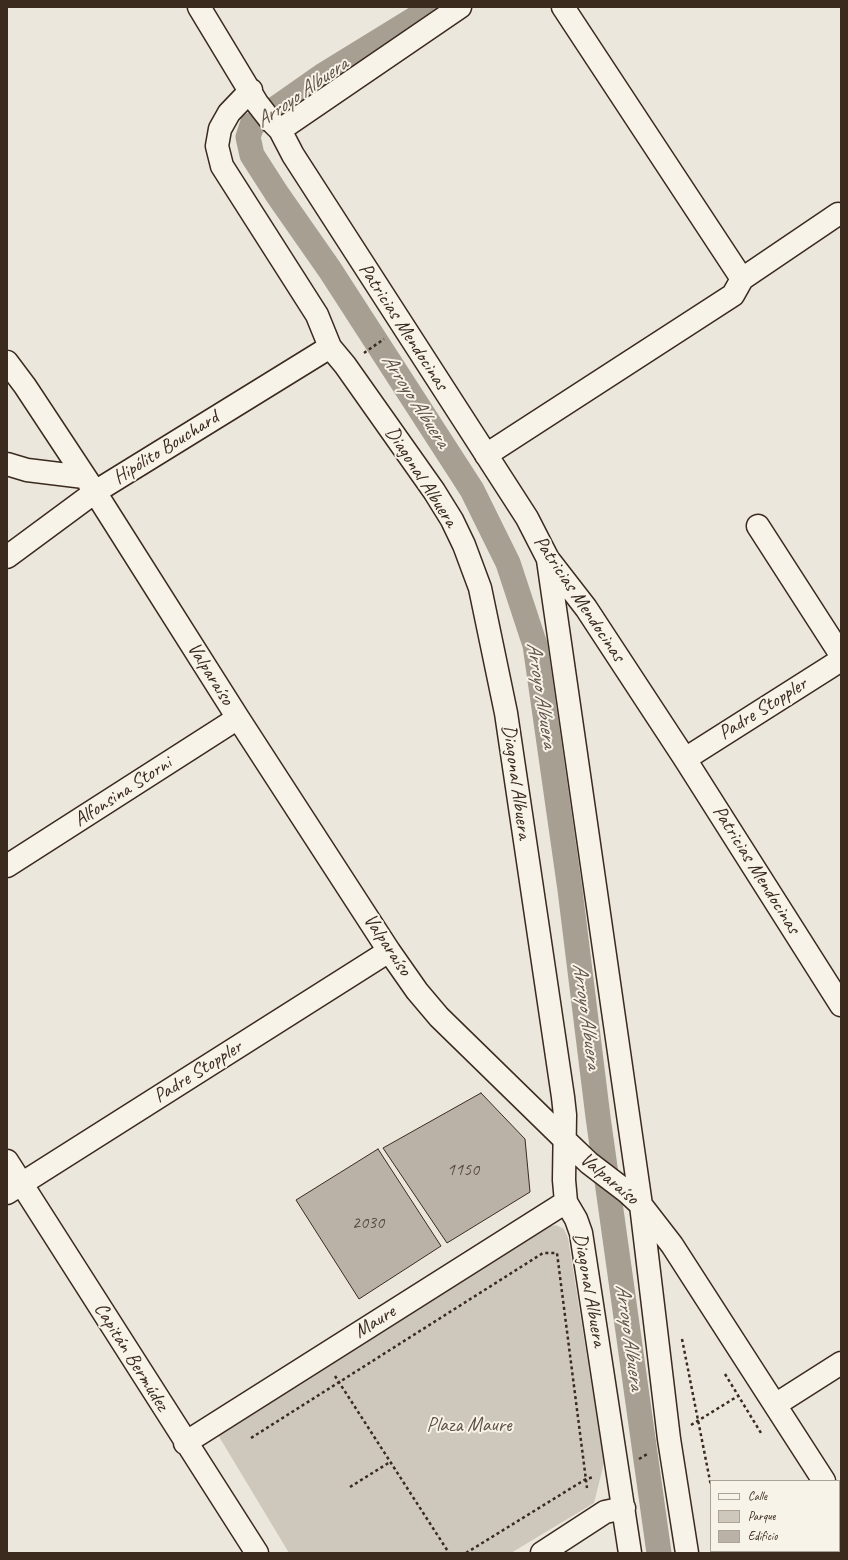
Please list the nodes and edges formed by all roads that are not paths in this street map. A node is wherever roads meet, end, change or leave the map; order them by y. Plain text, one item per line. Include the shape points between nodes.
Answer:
1 (199, 7) edge
2 (460, 7) edge
3 (563, 7) edge
4 (254, 96) junction
5 (276, 126) junction
6 (838, 214) dead end
7 (742, 279) junction
8 (330, 347) junction
9 (7, 362) edge
10 (486, 455) junction
11 (7, 464) edge
12 (89, 485) junction
13 (758, 526) dead end
14 (7, 557) edge
15 (548, 559) junction
16 (841, 655) edge
17 (841, 660) edge
18 (238, 718) junction
19 (685, 759) junction
20 (7, 866) edge
21 (389, 951) junction
22 (841, 1005) edge
23 (565, 1140) junction
24 (7, 1161) edge
25 (14, 1188) edge
26 (634, 1199) junction
27 (566, 1202) junction
28 (841, 1363) edge
29 (775, 1405) junction
30 (185, 1443) junction
31 (823, 1480) edge
32 (624, 1508) junction
33 (257, 1553) edge
34 (542, 1553) edge
35 (630, 1553) edge
36 (686, 1553) edge

1 - 4 street
2 - 5 street
3 - 7 street
4 - 5 street, Patricias Mendocinas
4 - 8 street, Diagonal Albuera via 229,113 220,129 217,146 222,166 317,315
5 - 10 street, Patricias Mendocinas
6 - 7 street
7 - 10 street via 733,295
8 - 12 street, Hipólito Bouchard
8 - 23 street, Diagonal Albuera via 434,491 464,545 480,588 506,713 563,1098
9 - 12 street, Valparaíso
10 - 15 street, Patricias Mendocinas via 527,518
11 - 12 street
12 - 14 street, Hipólito Bouchard
12 - 18 street, Valparaíso
13 - 16 street
15 - 19 street, Patricias Mendocinas via 586,608
15 - 26 street
17 - 19 street, Padre Stoppler
18 - 20 street, Alfonsina Storni
18 - 21 street, Valparaíso
19 - 22 street, Patricias Mendocinas
21 - 23 street, Valparaíso via 439,1018
21 - 25 street, Padre Stoppler
23 - 26 street, Valparaíso
23 - 27 street, Diagonal Albuera
24 - 25 street, Capitán Bermúdez
25 - 30 street, Capitán Bermúdez
26 - 29 street, Valparaíso via 672,1245
26 - 36 street
27 - 30 street, Maure
27 - 32 street, Diagonal Albuera via 581,1232
28 - 29 street
29 - 31 street, Valparaíso
30 - 33 street, Capitán Bermúdez
32 - 34 street via 605,1512
32 - 35 street, Diagonal Albuera

